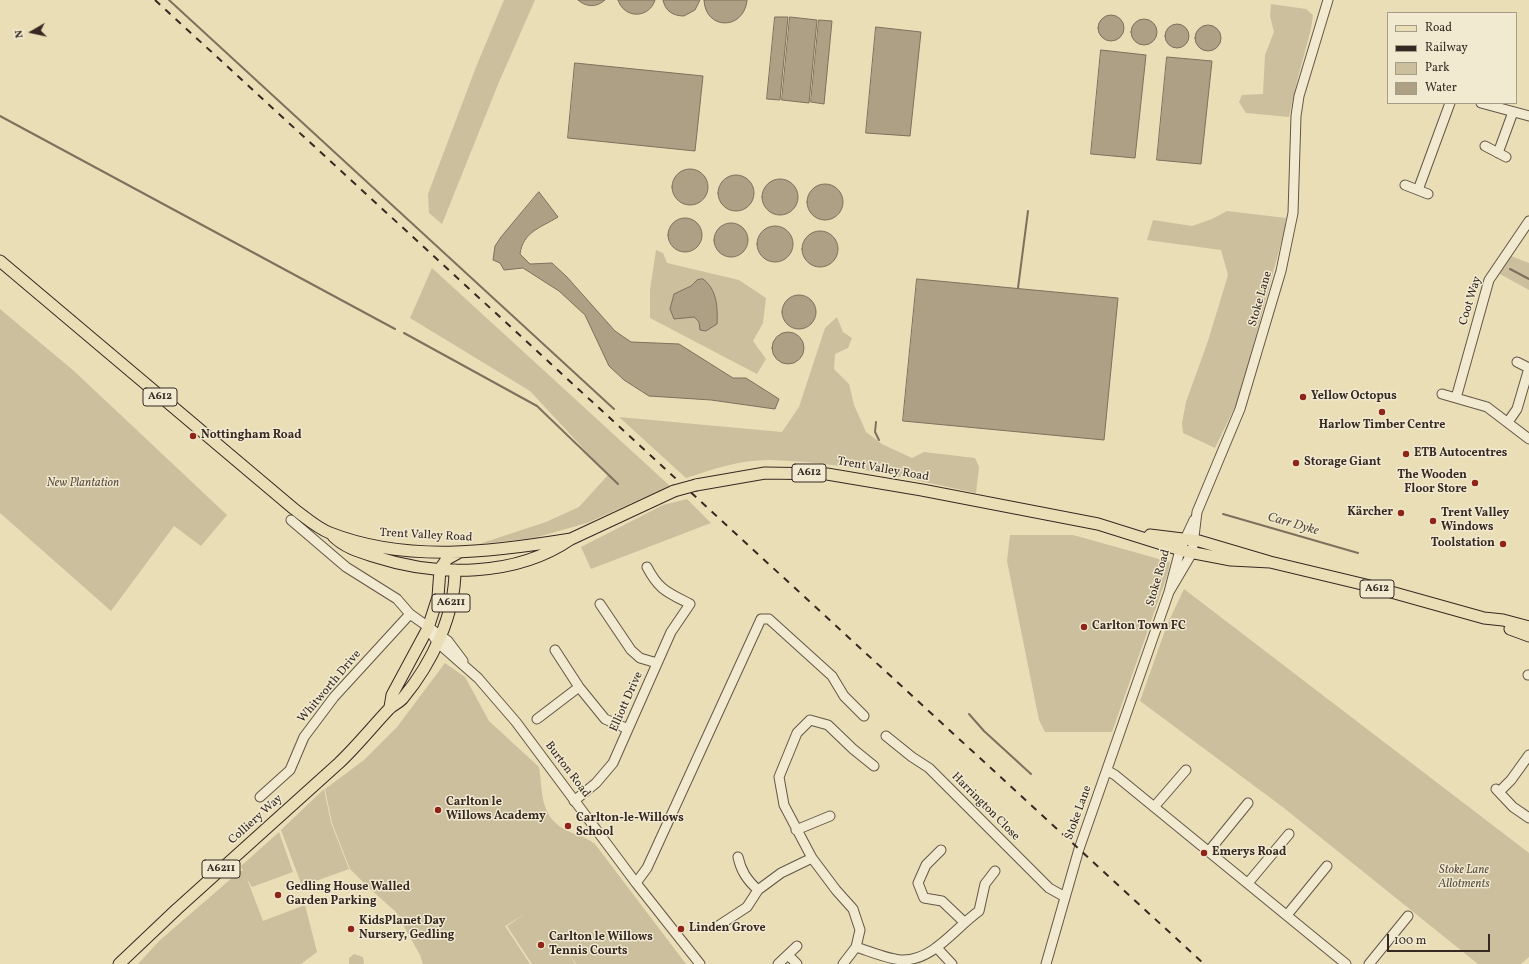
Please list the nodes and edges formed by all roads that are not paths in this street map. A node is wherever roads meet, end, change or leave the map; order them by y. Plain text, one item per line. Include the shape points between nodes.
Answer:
1 (1328, 0) edge
2 (1450, 104) edge
3 (1485, 104) edge
4 (1513, 112) junction
5 (1529, 116) edge
6 (1485, 146) dead end
7 (1405, 185) dead end
8 (1418, 190) junction
9 (1428, 194) dead end
10 (1529, 221) edge
11 (0, 262) edge
12 (1517, 362) dead end
13 (1529, 368) edge
14 (1442, 394) dead end
15 (1456, 398) junction
16 (1508, 422) junction
17 (1529, 439) edge
18 (1196, 514) joint
19 (291, 520) dead end
20 (326, 531) junction
21 (1128, 532) junction
22 (571, 539) junction
23 (1189, 539) junction
24 (385, 548) junction
25 (1180, 550) junction
26 (458, 552) junction
27 (1192, 552) junction
28 (447, 559) junction
29 (1270, 562) junction
30 (647, 567) dead end
31 (440, 569) junction
32 (455, 570) junction
33 (1169, 592) junction
34 (600, 604) dead end
35 (410, 614) junction
36 (1484, 618) junction
37 (1529, 627) edge
38 (428, 628) junction
39 (1529, 636) edge
40 (439, 639) junction
41 (555, 650) dead end
42 (657, 663) junction
43 (1141, 672) joint
44 (579, 687) junction
45 (390, 707) junction
46 (864, 716) dead end
47 (537, 719) dead end
48 (628, 729) junction
49 (886, 736) dead end
50 (1529, 756) edge
51 (874, 766) dead end
52 (1108, 770) junction
53 (1186, 770) dead end
54 (260, 797) dead end
55 (574, 801) junction
56 (1248, 803) dead end
57 (1154, 807) junction
58 (830, 816) dead end
59 (1529, 818) edge
60 (796, 830) junction
61 (1289, 835) dead end
62 (941, 850) dead end
63 (1209, 851) junction
64 (812, 858) junction
65 (736, 863) dead end
66 (1327, 866) dead end
67 (995, 871) dead end
68 (636, 882) junction
69 (1248, 883) junction
70 (758, 890) junction
71 (1065, 897) junction
72 (1287, 915) junction
73 (1408, 916) dead end
74 (964, 922) junction
75 (718, 926) dead end
76 (796, 946) dead end
77 (856, 947) junction
78 (937, 948) junction
79 (788, 955) junction
80 (902, 962) edge
81 (119, 964) edge
82 (700, 964) edge
83 (778, 964) edge
84 (796, 964) edge
85 (843, 964) edge
86 (952, 964) edge
87 (1046, 964) edge
88 (1346, 964) edge
89 (1369, 964) edge

1 - 18 street, Stoke Lane via 1299,96 1292,214 1281,271 1240,408
2 - 8 street
3 - 4 street
4 - 5 street
4 - 6 street via 1502,155
7 - 8 street
8 - 9 street
10 - 15 street, Coot Way via 1489,280
11 - 20 main road, A612 via 294,509
12 - 13 street
13 - 16 street via 1517,409
14 - 15 street
15 - 16 street via 1487,407
16 - 17 street
18 - 23 street, Stoke Road
19 - 35 street, Burton Road via 333,552 346,567 397,599
20 - 24 main road, Trent Valley Road / A612
20 - 31 main road, Trent Valley Road / A612 via 348,548 389,561
21 - 22 main road, Trent Valley Road / A612, bridge via 934,492 801,472 765,473 674,491
21 - 23 main road, Trent Valley Road / A612
21 - 25 main road, Trent Valley Road / A612
22 - 26 main road, Trent Valley Road / A612 via 519,548
22 - 32 main road, Trent Valley Road / A612 via 557,548 523,561 472,570
23 - 25 street, Stoke Road
23 - 27 street
23 - 29 main road, Trent Valley Road / A612
24 - 26 main road, Trent Valley Road / A612
24 - 28 main road, A612 via 392,553
25 - 27 main road, Trent Valley Road / A612
25 - 33 street, Stoke Road
26 - 28 main road
27 - 29 main road, Trent Valley Road / A612 via 1231,560
27 - 33 street
28 - 31 main road
28 - 32 main road
29 - 36 main road, Trent Valley Road / A612
30 - 42 street, Elliott Drive via 655,582 665,591 690,604 671,632
31 - 32 main road, Trent Valley Road / A612
31 - 38 main road, Colliery Way / A6211 via 438,596
32 - 40 main road, Colliery Way / A6211 via 455,589
33 - 43 street, Stoke Road
34 - 42 street via 631,650 640,658
35 - 38 street, Burton Road
35 - 54 street, Whitworth Drive via 334,697 304,737 290,770
36 - 37 main road, Trent Valley Road / A612
36 - 39 main road, Trent Valley Road / A612
38 - 40 street, Burton Road
38 - 45 main road, Colliery Way / A6211 via 392,696
40 - 45 main road, Colliery Way / A6211 via 426,665 402,699
40 - 55 street, Burton Road via 448,642 516,722
41 - 44 street
42 - 48 street, Elliott Drive
43 - 52 street, Stoke Lane
44 - 47 street
44 - 48 street via 605,719
45 - 81 main road, Colliery Way / A6211 via 356,747
46 - 68 street via 844,696 832,676 769,618 761,619 647,868
48 - 55 street, Elliott Drive via 613,763 596,783
49 - 71 street, Harrington Close via 929,768 1049,888
50 - 59 street via 1511,780 1498,790 1513,807
51 - 60 street via 828,725 810,720 797,733 779,777 784,805
52 - 57 street
52 - 71 street, Stoke Lane via 1079,849
53 - 57 street
55 - 68 street, Burton Road
56 - 63 street
57 - 63 street
58 - 60 street
60 - 64 street
61 - 69 street
62 - 74 street via 926,865 918,883 924,898 942,901
63 - 69 street
64 - 70 street via 781,873
64 - 77 street via 853,909 860,930
65 - 70 street
66 - 72 street
67 - 74 street via 985,884 979,911
68 - 82 street, Burton Road
69 - 72 street
70 - 75 street via 747,907
71 - 87 street, Stoke Lane
72 - 88 street
73 - 89 street
74 - 78 street
76 - 79 street
77 - 80 street
77 - 85 street
78 - 80 street via 918,958
78 - 86 street
79 - 83 street
79 - 84 street

